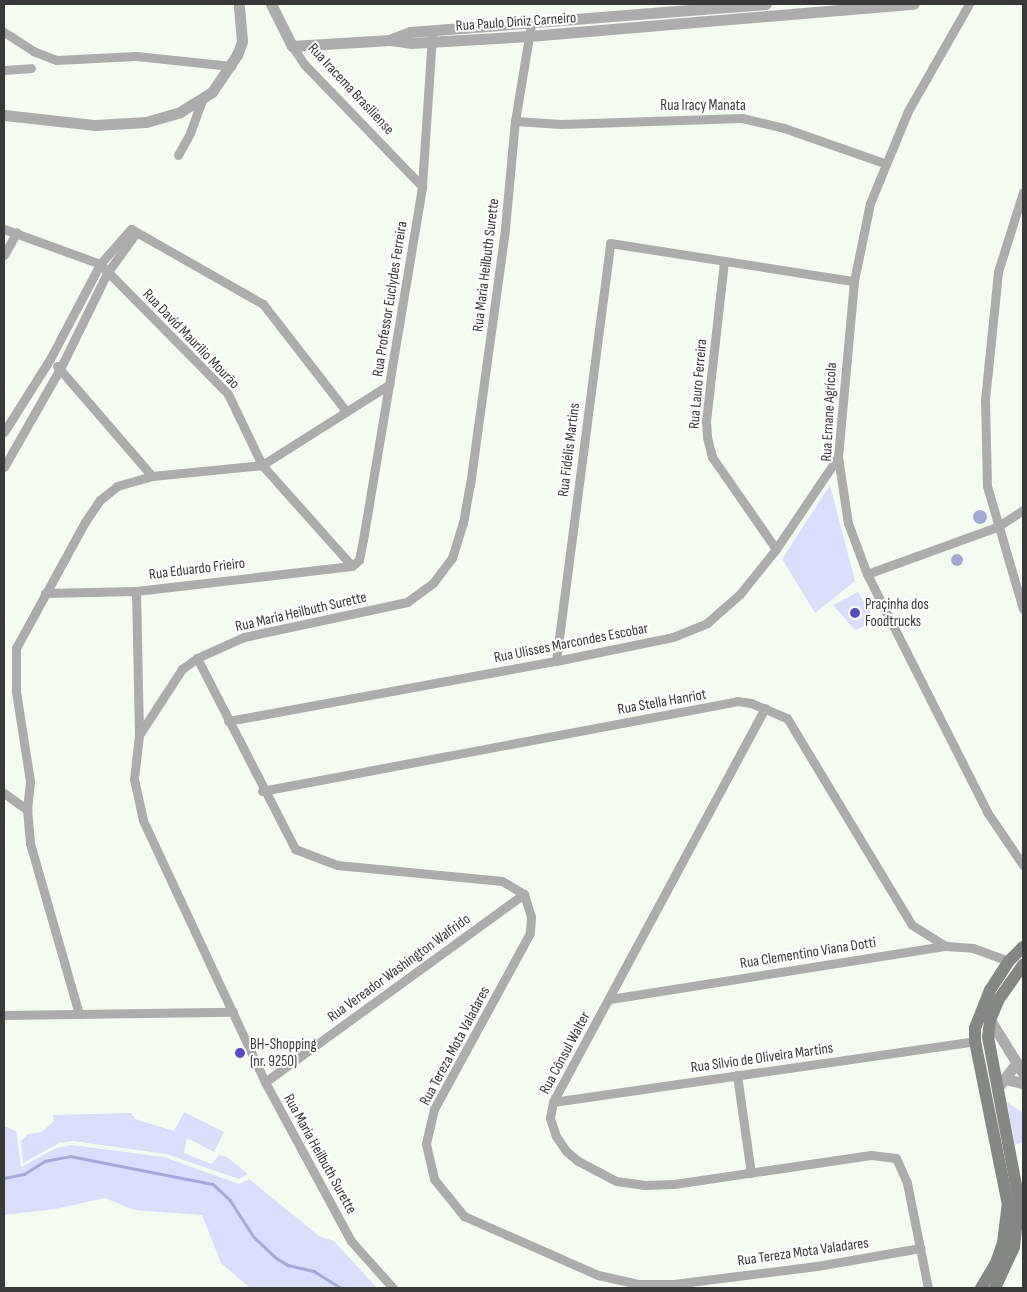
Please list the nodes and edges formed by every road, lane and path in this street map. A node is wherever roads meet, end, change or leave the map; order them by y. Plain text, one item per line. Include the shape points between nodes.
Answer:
1 (239, 4) edge
2 (271, 4) edge
3 (766, 4) edge
4 (914, 4) edge
5 (969, 4) edge
6 (686, 18) junction
7 (531, 24) junction
8 (4, 32) edge
9 (432, 36) junction
10 (529, 36) junction
11 (292, 46) junction
12 (231, 66) junction
13 (31, 68) dead end
14 (4, 70) edge
15 (202, 100) junction
16 (4, 115) edge
17 (515, 122) junction
18 (178, 155) dead end
19 (884, 163) junction
20 (422, 186) junction
21 (1023, 192) edge
22 (4, 229) edge
23 (133, 231) junction
24 (17, 232) junction
25 (4, 255) edge
26 (724, 261) junction
27 (100, 264) junction
28 (107, 273) junction
29 (854, 280) junction
30 (50, 359) junction
31 (60, 369) junction
32 (390, 384) junction
33 (346, 411) junction
34 (4, 432) edge
35 (838, 457) junction
36 (262, 465) junction
37 (4, 468) edge
38 (152, 476) junction
39 (1023, 510) edge
40 (998, 527) junction
41 (776, 549) junction
42 (352, 566) junction
43 (867, 574) junction
44 (136, 591) junction
45 (45, 593) junction
46 (1023, 609) edge
47 (197, 658) junction
48 (556, 661) junction
49 (765, 708) junction
50 (228, 721) junction
51 (139, 735) junction
52 (262, 791) junction
53 (4, 793) edge
54 (27, 810) junction
55 (1023, 865) edge
56 (524, 894) junction
57 (946, 946) junction
58 (1023, 947) edge
59 (1009, 961) junction
60 (1023, 965) edge
61 (610, 999) junction
62 (233, 1012) junction
63 (80, 1014) junction
64 (4, 1016) edge
65 (990, 1020) junction
66 (975, 1041) junction
67 (1020, 1068) edge
68 (982, 1074) junction
69 (737, 1075) junction
70 (265, 1082) junction
71 (1001, 1083) junction
72 (1023, 1083) edge
73 (553, 1102) junction
74 (751, 1173) junction
75 (920, 1248) junction
76 (674, 1286) edge
77 (393, 1288) edge
78 (928, 1288) edge
79 (981, 1288) edge
80 (995, 1288) edge

1 - 12 street via 242,41
2 - 11 street, Rua Iracema Brasiliense
3 - 6 street, Rua Paulo Diniz Carneiro
4 - 6 street, Rua Paulo Diniz Carneiro
5 - 19 street, Rua Ernane Agrícola via 908,111
6 - 7 street, Rua Paulo Diniz Carneiro
6 - 10 street, Rua Paulo Diniz Carneiro
7 - 9 street, Rua Paulo Diniz Carneiro
7 - 10 street, Rua Maria Heilbuth Surette
8 - 12 street via 33,51 56,60 136,56
9 - 10 street, Rua Paulo Diniz Carneiro
9 - 11 street, Rua Paulo Diniz Carneiro
9 - 20 street, Rua Professor Euclydes Ferreira
10 - 17 street, Rua Maria Heilbuth Surette
11 - 20 street, Rua Iracema Brasiliense via 304,64
12 - 15 street
13 - 14 street
15 - 16 street via 180,112 146,122 95,126
15 - 18 street
17 - 19 street, Rua Iracy Manata via 561,124 742,118 784,128
17 - 47 street, Rua Maria Heilbuth Surette via 505,228 470,486 464,523 452,558 433,583 406,602 244,637
19 - 29 street, Rua Ernane Agrícola via 870,203
20 - 32 street, Rua Professor Euclydes Ferreira
21 - 40 street via 998,272 987,356 984,399 987,486
22 - 24 street
23 - 27 street
23 - 28 street
23 - 33 street via 263,304
24 - 25 street
24 - 27 street
26 - 29 street
26 - 41 street, Rua Lauro Ferreira via 706,421 707,437 712,457
26 - 48 street, Rua Fidélis Martins via 610,242
27 - 28 street, Rua David Maurilio Mourão
27 - 30 street
28 - 31 street
28 - 36 street, Rua David Maurilio Mourão via 228,394
29 - 35 street, Rua Ernane Agrícola
30 - 31 street
30 - 34 street
31 - 37 street
31 - 38 street
32 - 33 street
32 - 42 street, Rua Professor Euclydes Ferreira via 359,560
33 - 36 street
35 - 41 street, Rua Ulisses Marcondes Escobar
35 - 43 street, Rua Ernane Agrícola via 848,523
36 - 38 street
36 - 42 street, Rua David Maurilio Mourão
38 - 45 street via 117,486 100,500
39 - 40 street
40 - 43 street
40 - 46 street
41 - 48 street, Rua Ulisses Marcondes Escobar via 740,594 707,623 673,637
42 - 44 street, Rua Eduardo Frieiro
43 - 55 street, Rua Ernane Agrícola via 988,812
44 - 45 street, Rua Eduardo Frieiro
44 - 51 street
45 - 54 street via 16,648 14,668 30,781
47 - 50 street
47 - 51 street, Rua Maria Heilbuth Surette via 182,670
48 - 50 street, Rua Ulisses Marcondes Escobar
49 - 52 street, Rua Stella Hanriot via 737,702
49 - 57 street, Rua Stella Hanriot via 787,718 912,925
49 - 61 street, Rua Cônsul Walter
50 - 52 street
51 - 62 street, Rua Maria Heilbuth Surette via 134,779 143,820
52 - 56 street via 295,850 311,857 337,865 502,881
53 - 54 street
54 - 63 street via 30,843
56 - 70 street, Rua Vereador Washington Walfrido
56 - 76 street, Rua Tereza Mota Valadares via 530,916 530,933 434,1109 426,1144 434,1179 464,1216 598,1275 638,1284
57 - 59 street, Rua Clementino Viana Dotti via 973,948
57 - 61 street, Rua Clementino Viana Dotti
58 - 59 main road
59 - 66 main road via 978,1016
60 - 65 main road via 999,999
61 - 73 street, Rua Cônsul Walter
62 - 63 street
62 - 70 street, Rua Maria Heilbuth Surette
63 - 64 street
65 - 67 street
65 - 71 main road via 988,1037
66 - 68 main road
66 - 69 street, Rua Sílvio de Oliveira Martins
67 - 71 street
68 - 71 main road
68 - 79 main road via 1008,1205 1003,1243
69 - 73 street, Rua Sílvio de Oliveira Martins
69 - 74 street
70 - 77 street, Rua Maria Heilbuth Surette via 352,1241
71 - 72 street
71 - 80 main road via 1019,1201 1014,1248
73 - 74 street, Rua Cônsul Walter via 550,1118 566,1151 591,1169 616,1180 645,1185 674,1184
74 - 75 street, Rua Cônsul Walter via 872,1155 896,1158 903,1169
75 - 76 street, Rua Tereza Mota Valadares
75 - 78 street, Rua Cônsul Walter

